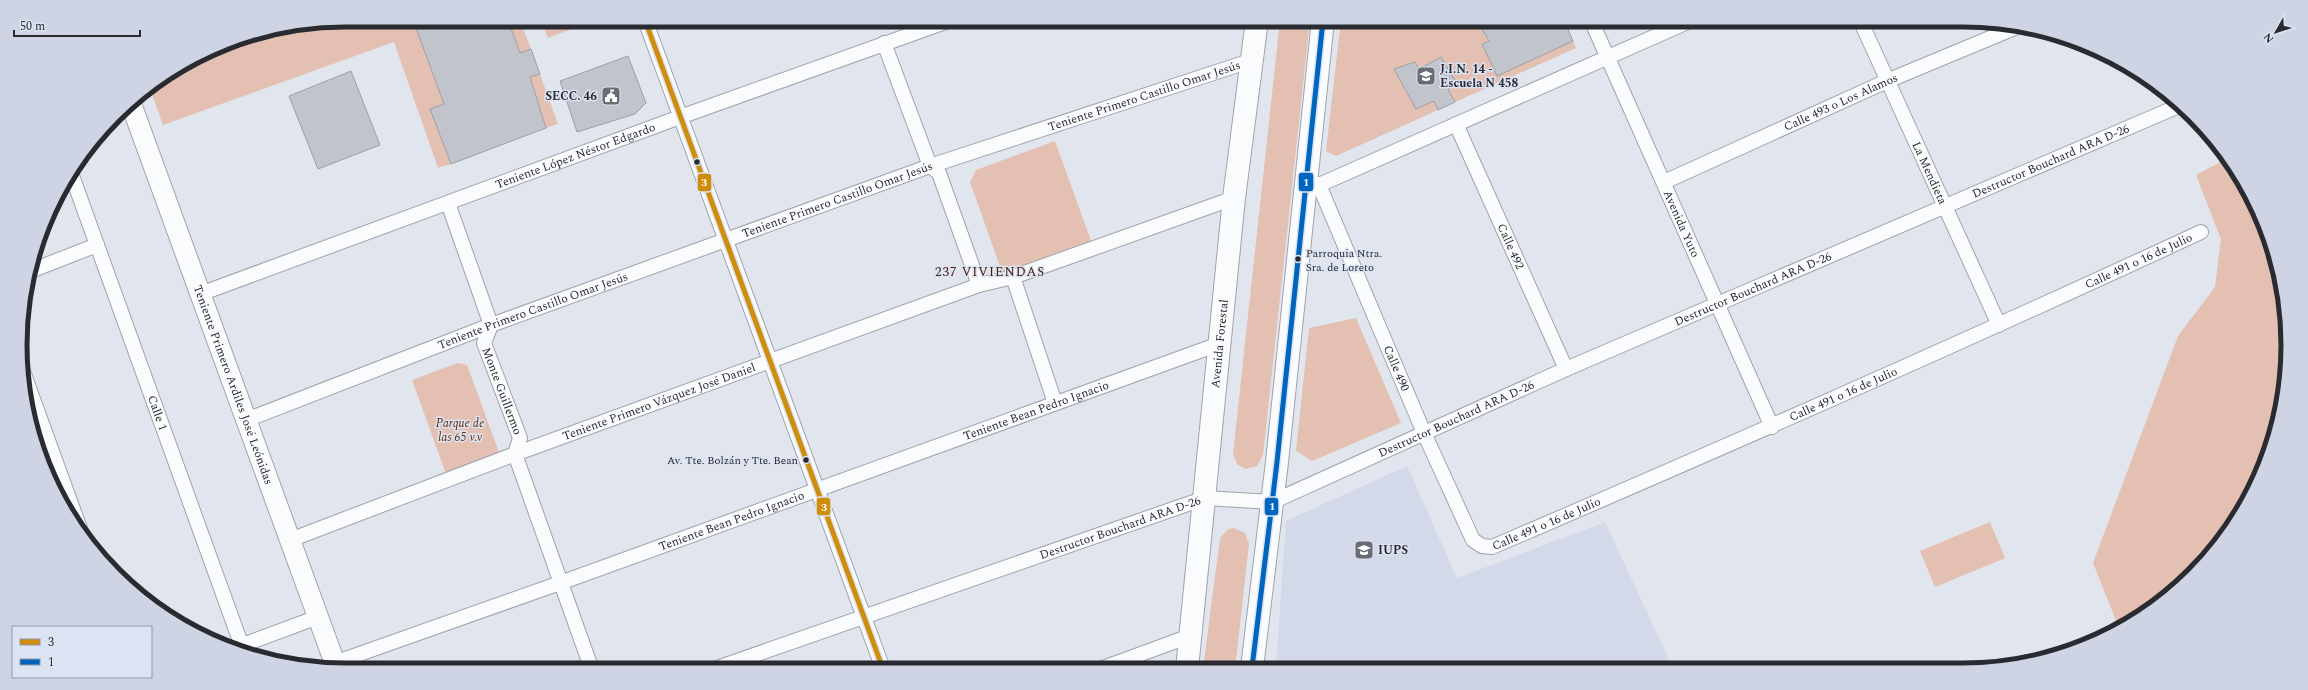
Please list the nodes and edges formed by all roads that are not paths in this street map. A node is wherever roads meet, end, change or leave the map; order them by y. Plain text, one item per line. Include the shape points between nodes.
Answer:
1 (648, 27) edge
2 (931, 27) edge
3 (1256, 27) edge
4 (1323, 27) edge
5 (1594, 27) edge
6 (1677, 27) edge
7 (1863, 27) edge
8 (2009, 31) edge
9 (884, 43) junction
10 (1608, 58) junction
11 (1253, 60) junction
12 (1887, 82) junction
13 (133, 108) edge
14 (2176, 108) edge
15 (680, 117) junction
16 (1456, 124) junction
17 (930, 166) junction
18 (74, 180) edge
19 (1664, 182) junction
20 (1312, 183) junction
21 (1234, 198) junction
22 (448, 203) junction
23 (1946, 207) junction
24 (2201, 232) dead end
25 (725, 240) junction
26 (97, 245) junction
27 (37, 269) edge
28 (1013, 277) junction
29 (980, 285) junction
30 (200, 294) junction
31 (1718, 304) junction
32 (491, 324) junction
33 (1999, 325) junction
34 (1219, 344) junction
35 (769, 361) junction
36 (1566, 369) junction
37 (31, 393) edge
38 (1055, 403) junction
39 (246, 420) junction
40 (1772, 427) junction
41 (1424, 433) junction
42 (515, 454) junction
43 (816, 489) junction
44 (1205, 498) junction
45 (1272, 502) junction
46 (73, 508) edge
47 (290, 540) junction
48 (1482, 546) joint
49 (560, 583) junction
50 (863, 616) junction
51 (318, 617) junction
52 (1190, 636) junction
53 (237, 644) edge
54 (245, 647) edge
55 (334, 662) edge
56 (343, 663) edge
57 (589, 663) edge
58 (731, 663) edge
59 (881, 663) edge
60 (1116, 663) edge
61 (1188, 663) edge
62 (1253, 663) edge

1 - 15 street
2 - 9 street, Teniente López Néstor Edgardo
3 - 11 main road, Avenida Forestal
4 - 20 main road
5 - 10 street, Avenida Yuto
6 - 10 street
7 - 12 street, La Mendieta
8 - 12 street, Calle 493 o Los Alamos
9 - 15 street, Teniente López Néstor Edgardo
9 - 17 street
10 - 16 street
10 - 19 street, Avenida Yuto
11 - 17 street, Teniente Primero Castillo Omar Jesús
11 - 21 main road, Avenida Forestal
12 - 19 street, Calle 493 o Los Alamos
12 - 23 street, La Mendieta
13 - 30 street, Teniente Primero Ardiles José Leónidas
14 - 23 street, Destructor Bouchard ARA D-26
15 - 22 street, Teniente López Néstor Edgardo
15 - 25 street
16 - 20 street
16 - 36 street, Calle 492
17 - 25 street, Teniente Primero Castillo Omar Jesús
17 - 29 street via 939,173
18 - 26 street, Calle 1
19 - 31 street, Avenida Yuto
20 - 41 street, Calle 490
20 - 45 main road
21 - 28 street, Teniente Primero Vázquez José Daniel
21 - 34 main road, Avenida Forestal
22 - 30 street, Teniente López Néstor Edgardo
22 - 32 street
23 - 31 street, Destructor Bouchard ARA D-26
23 - 33 street, La Mendieta
24 - 33 street, Calle 491 o 16 de Julio
25 - 32 street, Teniente Primero Castillo Omar Jesús
25 - 35 street
26 - 27 street
26 - 53 street, Calle 1
28 - 29 street, Teniente Primero Vázquez José Daniel
28 - 38 street
29 - 35 street, Teniente Primero Vázquez José Daniel
30 - 39 street, Teniente Primero Ardiles José Leónidas
31 - 36 street, Destructor Bouchard ARA D-26
31 - 40 street, Avenida Yuto
32 - 39 street, Teniente Primero Castillo Omar Jesús
32 - 42 street, Monte Guillermo via 484,343 520,438
33 - 40 street, Calle 491 o 16 de Julio
34 - 38 street, Teniente Bean Pedro Ignacio
34 - 44 main road, Avenida Forestal
35 - 42 street, Teniente Primero Vázquez José Daniel
35 - 43 street
36 - 41 street, Destructor Bouchard ARA D-26
37 - 46 street
38 - 43 street, Teniente Bean Pedro Ignacio
39 - 47 street, Teniente Primero Ardiles José Leónidas
40 - 48 street, Calle 491 o 16 de Julio via 1492,547
41 - 45 street, Destructor Bouchard ARA D-26
41 - 48 street, Calle 490 via 1473,540
42 - 47 street, Teniente Primero Vázquez José Daniel
42 - 49 street, Monte Guillermo
43 - 49 street, Teniente Bean Pedro Ignacio
43 - 50 street
44 - 45 street, Destructor Bouchard ARA D-26
44 - 50 street, Destructor Bouchard ARA D-26
44 - 52 main road, Avenida Forestal
45 - 62 main road
47 - 51 street, Teniente Primero Ardiles José Leónidas
49 - 56 street, Teniente Bean Pedro Ignacio
49 - 57 street, Monte Guillermo
50 - 58 street, Destructor Bouchard ARA D-26
50 - 59 street
51 - 54 street
51 - 55 street, Teniente Primero Ardiles José Leónidas
52 - 60 street
52 - 61 main road, Avenida Forestal

